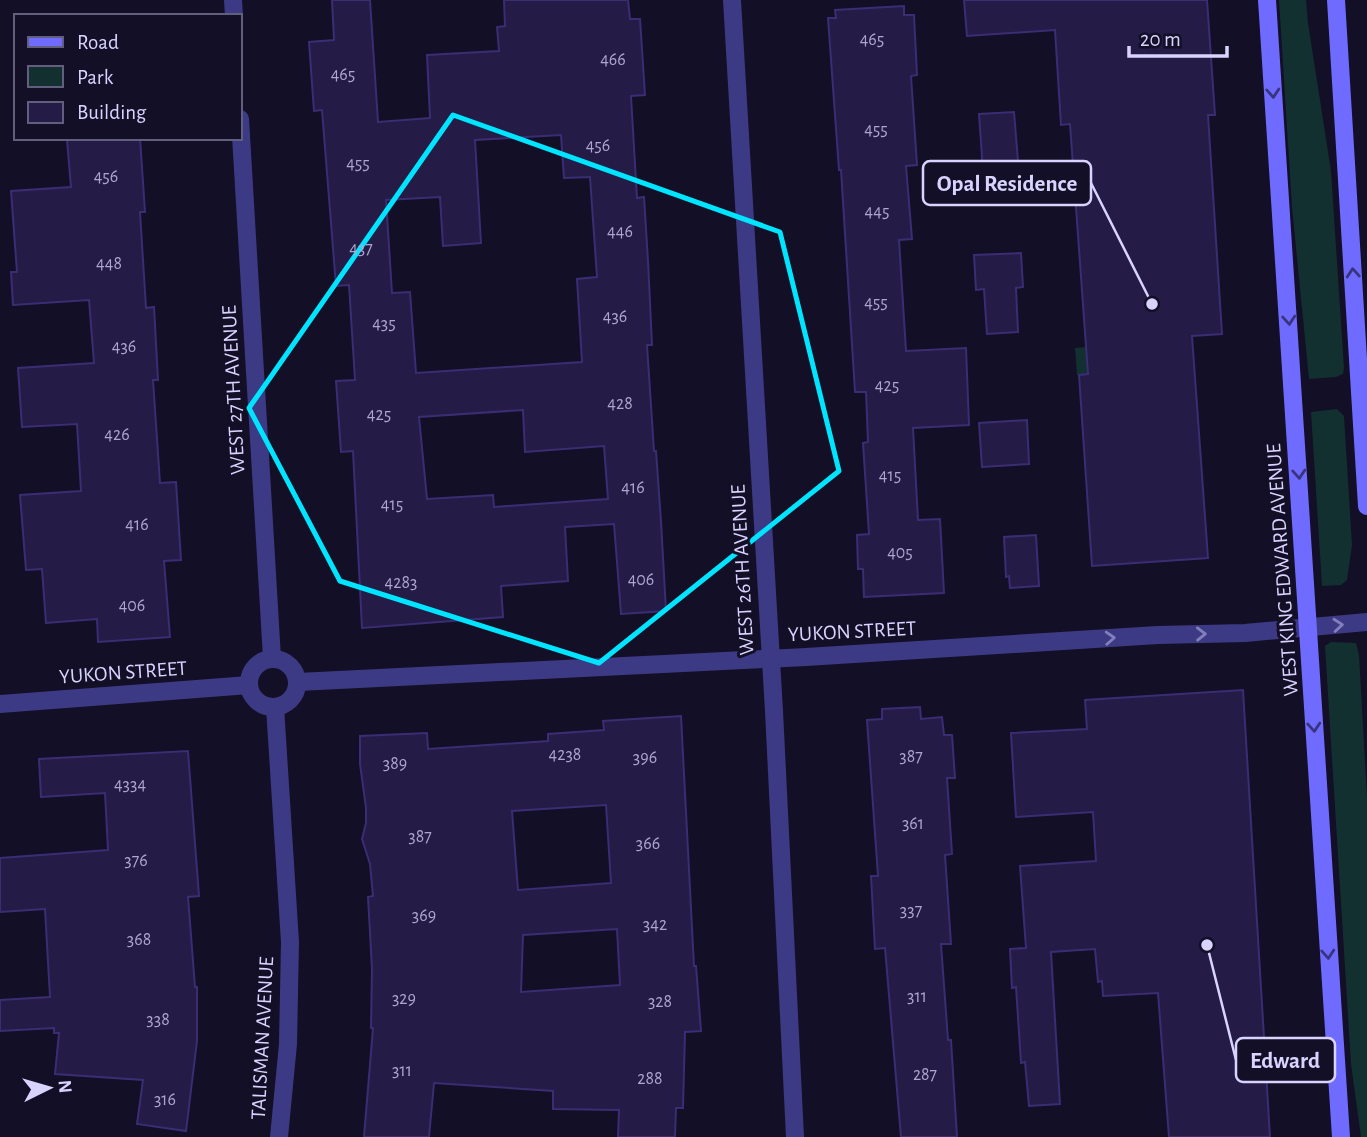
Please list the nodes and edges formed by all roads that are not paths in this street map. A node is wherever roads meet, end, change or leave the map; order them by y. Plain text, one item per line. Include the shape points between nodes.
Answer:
1 (732, 0) edge
2 (1267, 0) edge
3 (1336, 0) edge
4 (241, 140) edge
5 (1363, 389) edge
6 (1367, 506) edge
7 (1367, 622) edge
8 (1308, 627) junction
9 (272, 658) junction
10 (770, 659) junction
11 (298, 682) junction
12 (249, 685) junction
13 (0, 704) edge
14 (275, 707) junction
15 (279, 1137) edge
16 (795, 1137) edge
17 (1340, 1137) edge

1 - 10 street, WEST 26TH AVENUE
2 -> 8 main road, WEST KING EDWARD AVENUE
5 -> 3 main road
4 - 9 street, WEST 27TH AVENUE
5 - 6 main road
8 -> 7 street, YUKON STREET
10 -> 8 street, YUKON STREET
8 -> 17 main road, WEST KING EDWARD AVENUE
9 - 11 street via 293,668
9 - 12 street via 252,670
10 - 11 street, YUKON STREET
10 - 16 street, WEST 26TH AVENUE
11 - 14 street via 289,702
12 - 13 street, YUKON STREET
12 - 14 street via 255,699
14 - 15 street, TALISMAN AVENUE via 290,942 288,1044

